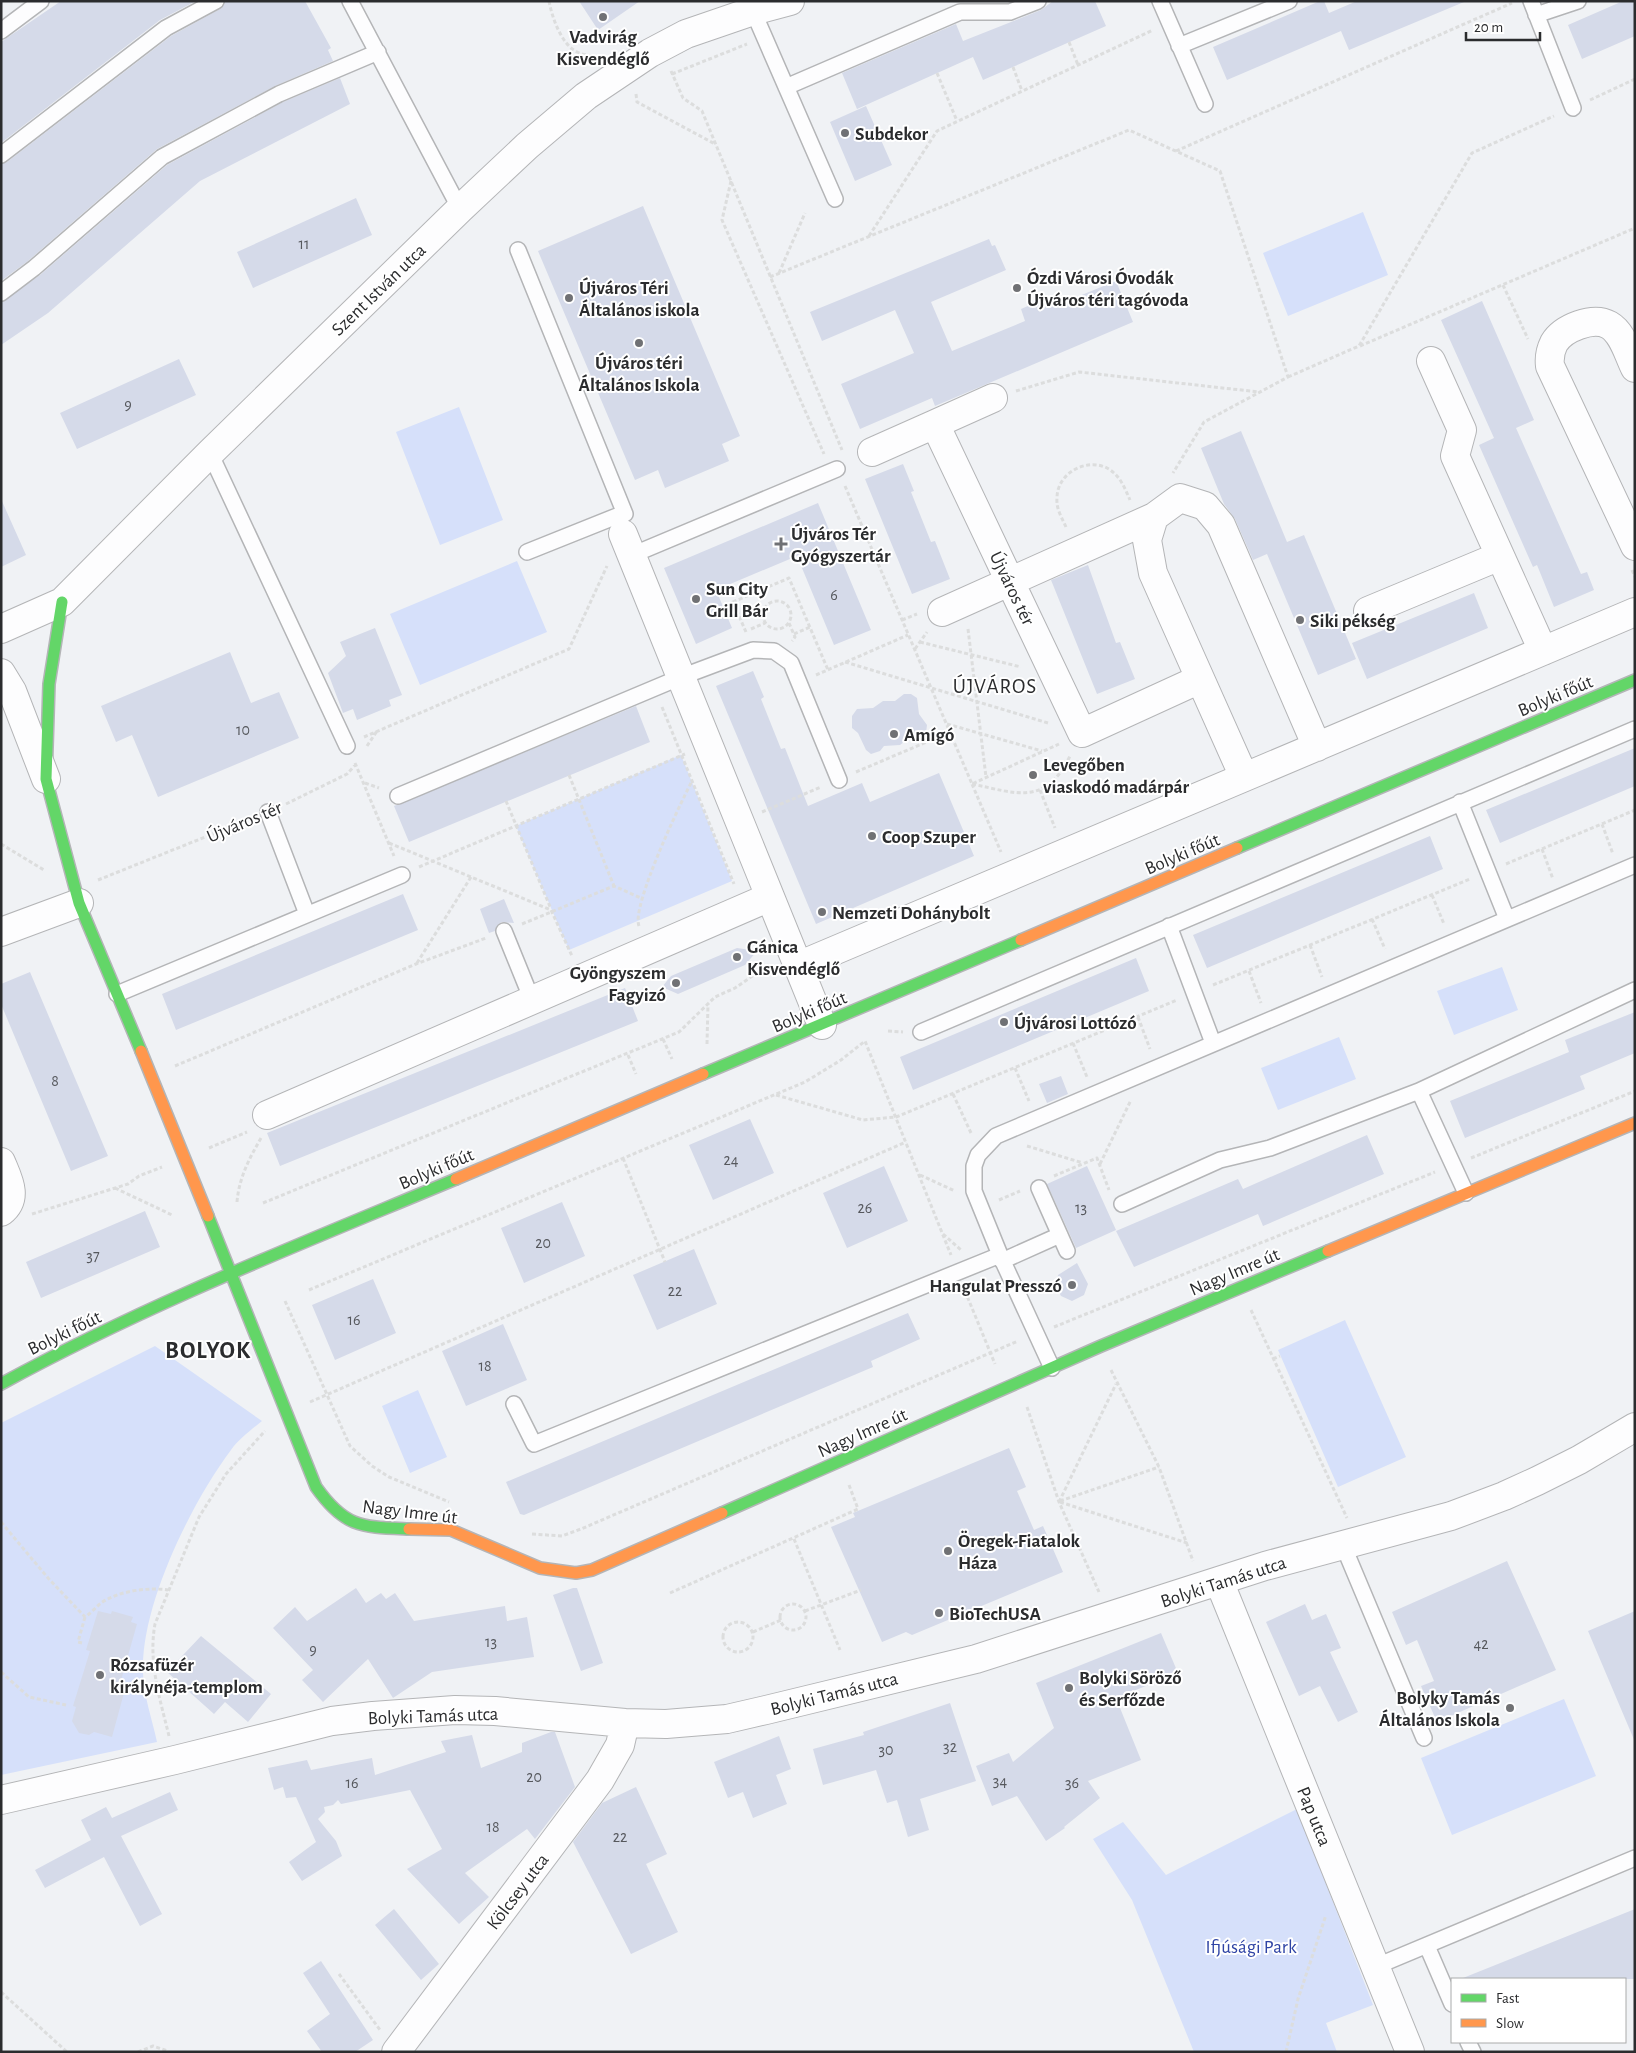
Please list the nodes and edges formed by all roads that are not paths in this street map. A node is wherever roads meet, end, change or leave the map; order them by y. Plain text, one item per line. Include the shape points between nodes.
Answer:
1 (41, 1) edge
2 (216, 1) edge
3 (350, 1) edge
4 (790, 1) edge
5 (1038, 1) edge
6 (1160, 1) edge
7 (1289, 1) edge
8 (1578, 1) edge
9 (1533, 8) edge
10 (753, 11) junction
11 (1, 32) edge
12 (1179, 46) junction
13 (378, 52) junction
14 (786, 86) junction
15 (1205, 104) dead end
16 (1572, 108) road end
17 (1, 155) edge
18 (836, 199) dead end
19 (460, 208) junction
20 (518, 250) dead end
21 (1, 293) edge
22 (1431, 361) dead end
23 (1635, 368) edge
24 (993, 398) road end
25 (935, 424) junction
26 (872, 452) dead end
27 (210, 453) junction
28 (839, 468) road end
29 (1144, 512) junction
30 (624, 535) junction
31 (1635, 546) edge
32 (527, 552) dead end
33 (1500, 556) junction
34 (1010, 580) junction
35 (62, 602) junction
36 (942, 609) road end
37 (1368, 611) dead end
38 (1635, 612) edge
39 (1, 629) edge
40 (1543, 651) junction
41 (1, 673) edge
42 (681, 677) junction
43 (1200, 679) junction
44 (1635, 680) edge
45 (1635, 728) edge
46 (347, 746) road end
47 (1317, 747) junction
48 (1244, 777) junction
49 (46, 779) junction
50 (839, 780) dead end
51 (398, 796) dead end
52 (1460, 802) junction
53 (268, 812) road end
54 (1635, 865) edge
55 (402, 875) road end
56 (84, 893) junction
57 (770, 898) junction
58 (307, 914) junction
59 (1507, 919) junction
60 (1170, 926) junction
61 (504, 931) road end
62 (1, 932) edge
63 (787, 963) junction
64 (1635, 990) edge
65 (117, 994) junction
66 (532, 1000) junction
67 (822, 1025) junction
68 (921, 1032) dead end
69 (1213, 1043) junction
70 (1419, 1091) junction
71 (268, 1119) road end
72 (1635, 1123) edge
73 (1, 1162) edge
74 (1039, 1188) dead end
75 (1466, 1193) junction
76 (1122, 1204) dead end
77 (2, 1211) edge
78 (1060, 1235) junction
79 (1067, 1252) dead end
80 (1001, 1258) junction
81 (231, 1274) junction
82 (1052, 1368) junction
83 (1, 1384) edge
84 (514, 1404) dead end
85 (1635, 1427) edge
86 (1350, 1543) junction
87 (1211, 1584) junction
88 (625, 1723) junction
89 (1424, 1738) dead end
90 (1, 1800) edge
91 (1635, 1858) edge
92 (1427, 1946) junction
93 (1377, 1966) junction
94 (1451, 2002) edge
95 (397, 2052) edge
96 (1410, 2052) edge

1 - 11 lane
2 - 17 lane via 166,28
3 - 13 lane
4 - 10 street, Szent István utca
5 - 14 lane via 1010,12 960,12
6 - 12 lane
7 - 12 lane
8 - 9 lane
9 - 16 lane
10 - 14 lane
10 - 19 street, Szent István utca via 700,28 660,48 629,81 553,123
12 - 15 lane
13 - 19 lane
13 - 21 lane via 279,94 162,157
14 - 18 lane
19 - 27 street, Szent István utca
20 - 30 lane via 624,514
22 - 33 street via 1462,430 1455,456
23 - 31 street via 1617,331 1598,322 1588,322 1562,335 1554,342 1549,356 1550,366
24 - 25 street
25 - 26 street
25 - 34 street, Újváros tér
27 - 35 street, Szent István utca
27 - 46 lane
28 - 30 lane
29 - 34 street
29 - 43 street via 1153,574
29 - 47 street via 1180,498 1205,506 1221,526
30 - 32 lane
30 - 42 street
33 - 37 street
33 - 40 street
34 - 36 street
34 - 43 street, Újváros tér via 1082,733
35 - 39 street, Szent István utca
35 - 49 street, Nagy Imre út via 49,684
38 - 40 street
40 - 47 street
41 - 49 street via 12,691
42 - 50 lane via 753,650 774,651 791,663
42 - 51 lane
42 - 57 street
43 - 48 street
44 - 67 street, Bolyki főút
45 - 52 lane
47 - 48 street
48 - 63 street
49 - 56 street, Nagy Imre út
52 - 59 lane
52 - 60 lane
53 - 58 lane
54 - 59 lane
55 - 58 lane
56 - 62 street
56 - 65 street, Nagy Imre út
57 - 63 street
57 - 66 street
58 - 65 lane
59 - 69 lane
60 - 68 lane
60 - 69 lane
61 - 66 lane
63 - 67 street
64 - 70 lane
65 - 81 street, Nagy Imre út
66 - 71 street
67 - 81 street, Bolyki főút
69 - 80 lane via 996,1136 979,1152 974,1166 974,1191
70 - 75 lane
70 - 76 lane via 1270,1148 1220,1160
72 - 75 street, Nagy Imre út
73 - 77 street via 12,1188 10,1200
74 - 78 lane
75 - 82 street, Nagy Imre út
78 - 79 lane
78 - 80 lane
80 - 82 lane
80 - 84 lane via 958,1272 534,1444
81 - 82 street, Nagy Imre út via 316,1488 343,1517 364,1527 451,1530 540,1568 576,1573 592,1570
81 - 83 street, Bolyki főút via 70,1348
85 - 86 street, Bolyki Tamás utca via 1579,1460 1504,1496 1451,1516
86 - 87 street, Bolyki Tamás utca
86 - 89 lane
87 - 88 street, Bolyki Tamás utca via 976,1659 727,1719 666,1724
87 - 93 street, Pap utca
88 - 90 street, Bolyki Tamás utca via 496,1711 417,1712 332,1721
88 - 95 street, Kölcsey utca via 620,1745 600,1780
91 - 92 lane
92 - 93 lane
92 - 94 lane
93 - 96 street, Pap utca

